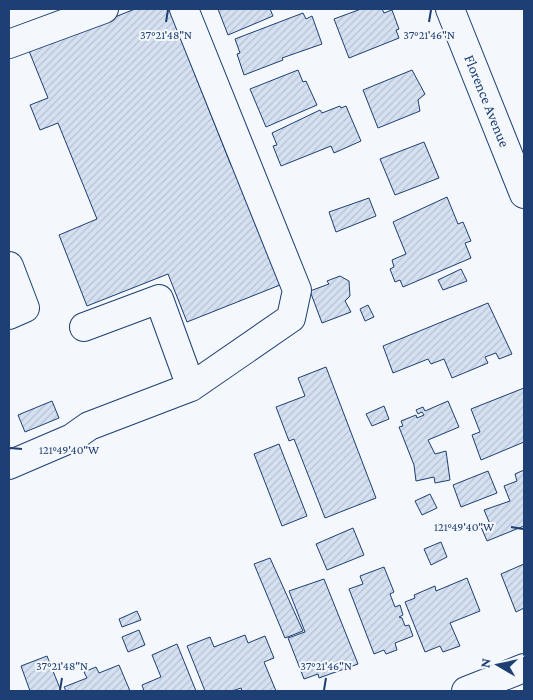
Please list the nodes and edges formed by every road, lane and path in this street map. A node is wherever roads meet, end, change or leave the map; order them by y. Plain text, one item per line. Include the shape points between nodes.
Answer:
1 (104, 9) edge
2 (184, 9) edge
3 (450, 9) edge
4 (9, 44) edge
5 (524, 194) edge
6 (9, 266) edge
7 (9, 314) edge
8 (84, 327) dead end
9 (191, 387) junction
10 (9, 465) edge
11 (524, 668) edge
12 (466, 691) edge

1 - 4 street
2 - 9 street via 297,290 291,318
3 - 5 street, Florence Avenue
6 - 7 street via 25,308
8 - 9 street via 158,298
9 - 10 street via 89,426 72,438
11 - 12 street

